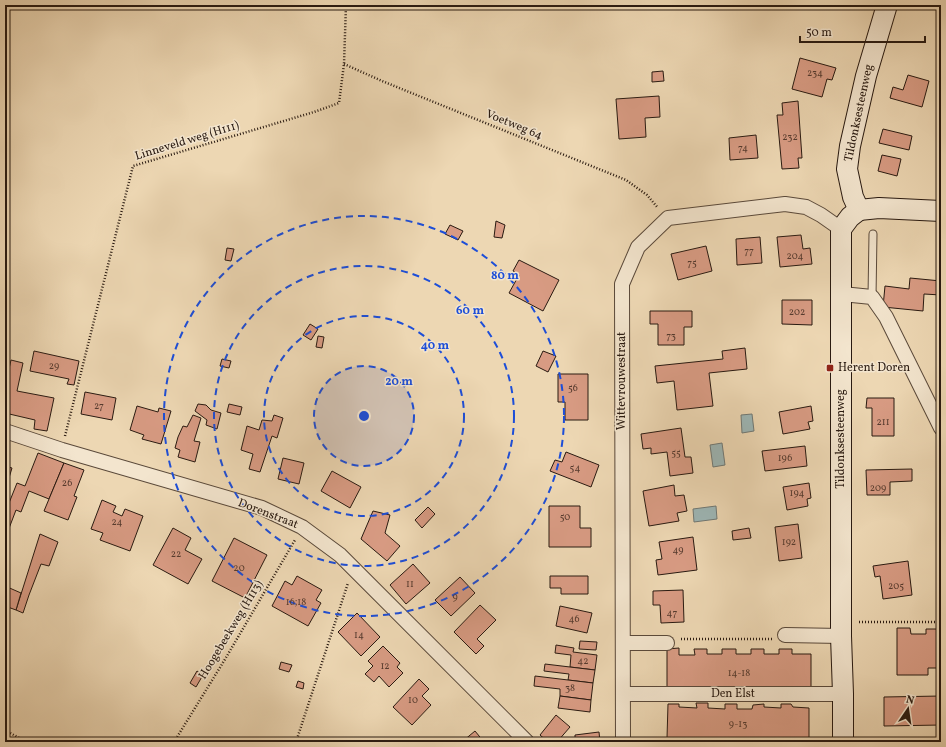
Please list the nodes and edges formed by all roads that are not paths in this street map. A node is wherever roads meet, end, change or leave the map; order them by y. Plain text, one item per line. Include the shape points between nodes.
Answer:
1 (887, 5) edge
2 (859, 210) junction
3 (941, 211) edge
4 (841, 229) junction
5 (873, 234) dead end
6 (842, 294) junction
7 (872, 296) junction
8 (941, 428) edge
9 (5, 430) edge
10 (841, 629) junction
11 (785, 635) road end
12 (623, 643) junction
13 (667, 643) road end
14 (623, 694) junction
15 (843, 694) junction
16 (527, 742) edge
17 (623, 742) edge
18 (843, 742) edge

1 - 2 street, Tildonksesteenweg via 866,76 850,146 847,169 852,197
2 - 3 street via 879,208
2 - 4 street
4 - 6 street, Tildonksesteenweg
4 - 12 street, Wittevrouwestraat via 821,214 806,207 785,204 668,218 638,247 622,284
5 - 7 lane
6 - 7 street
6 - 10 street, Tildonksesteenweg
7 - 8 street via 886,317
9 - 16 street, Dorenstraat via 62,450 262,508 302,526 353,567
10 - 11 street
10 - 15 street, Tildonksesteenweg
12 - 13 street
12 - 14 street, Wittevrouwestraat
14 - 15 street, Den Elst
14 - 17 street, Wittevrouwestraat
15 - 18 street, Tildonksesteenweg

